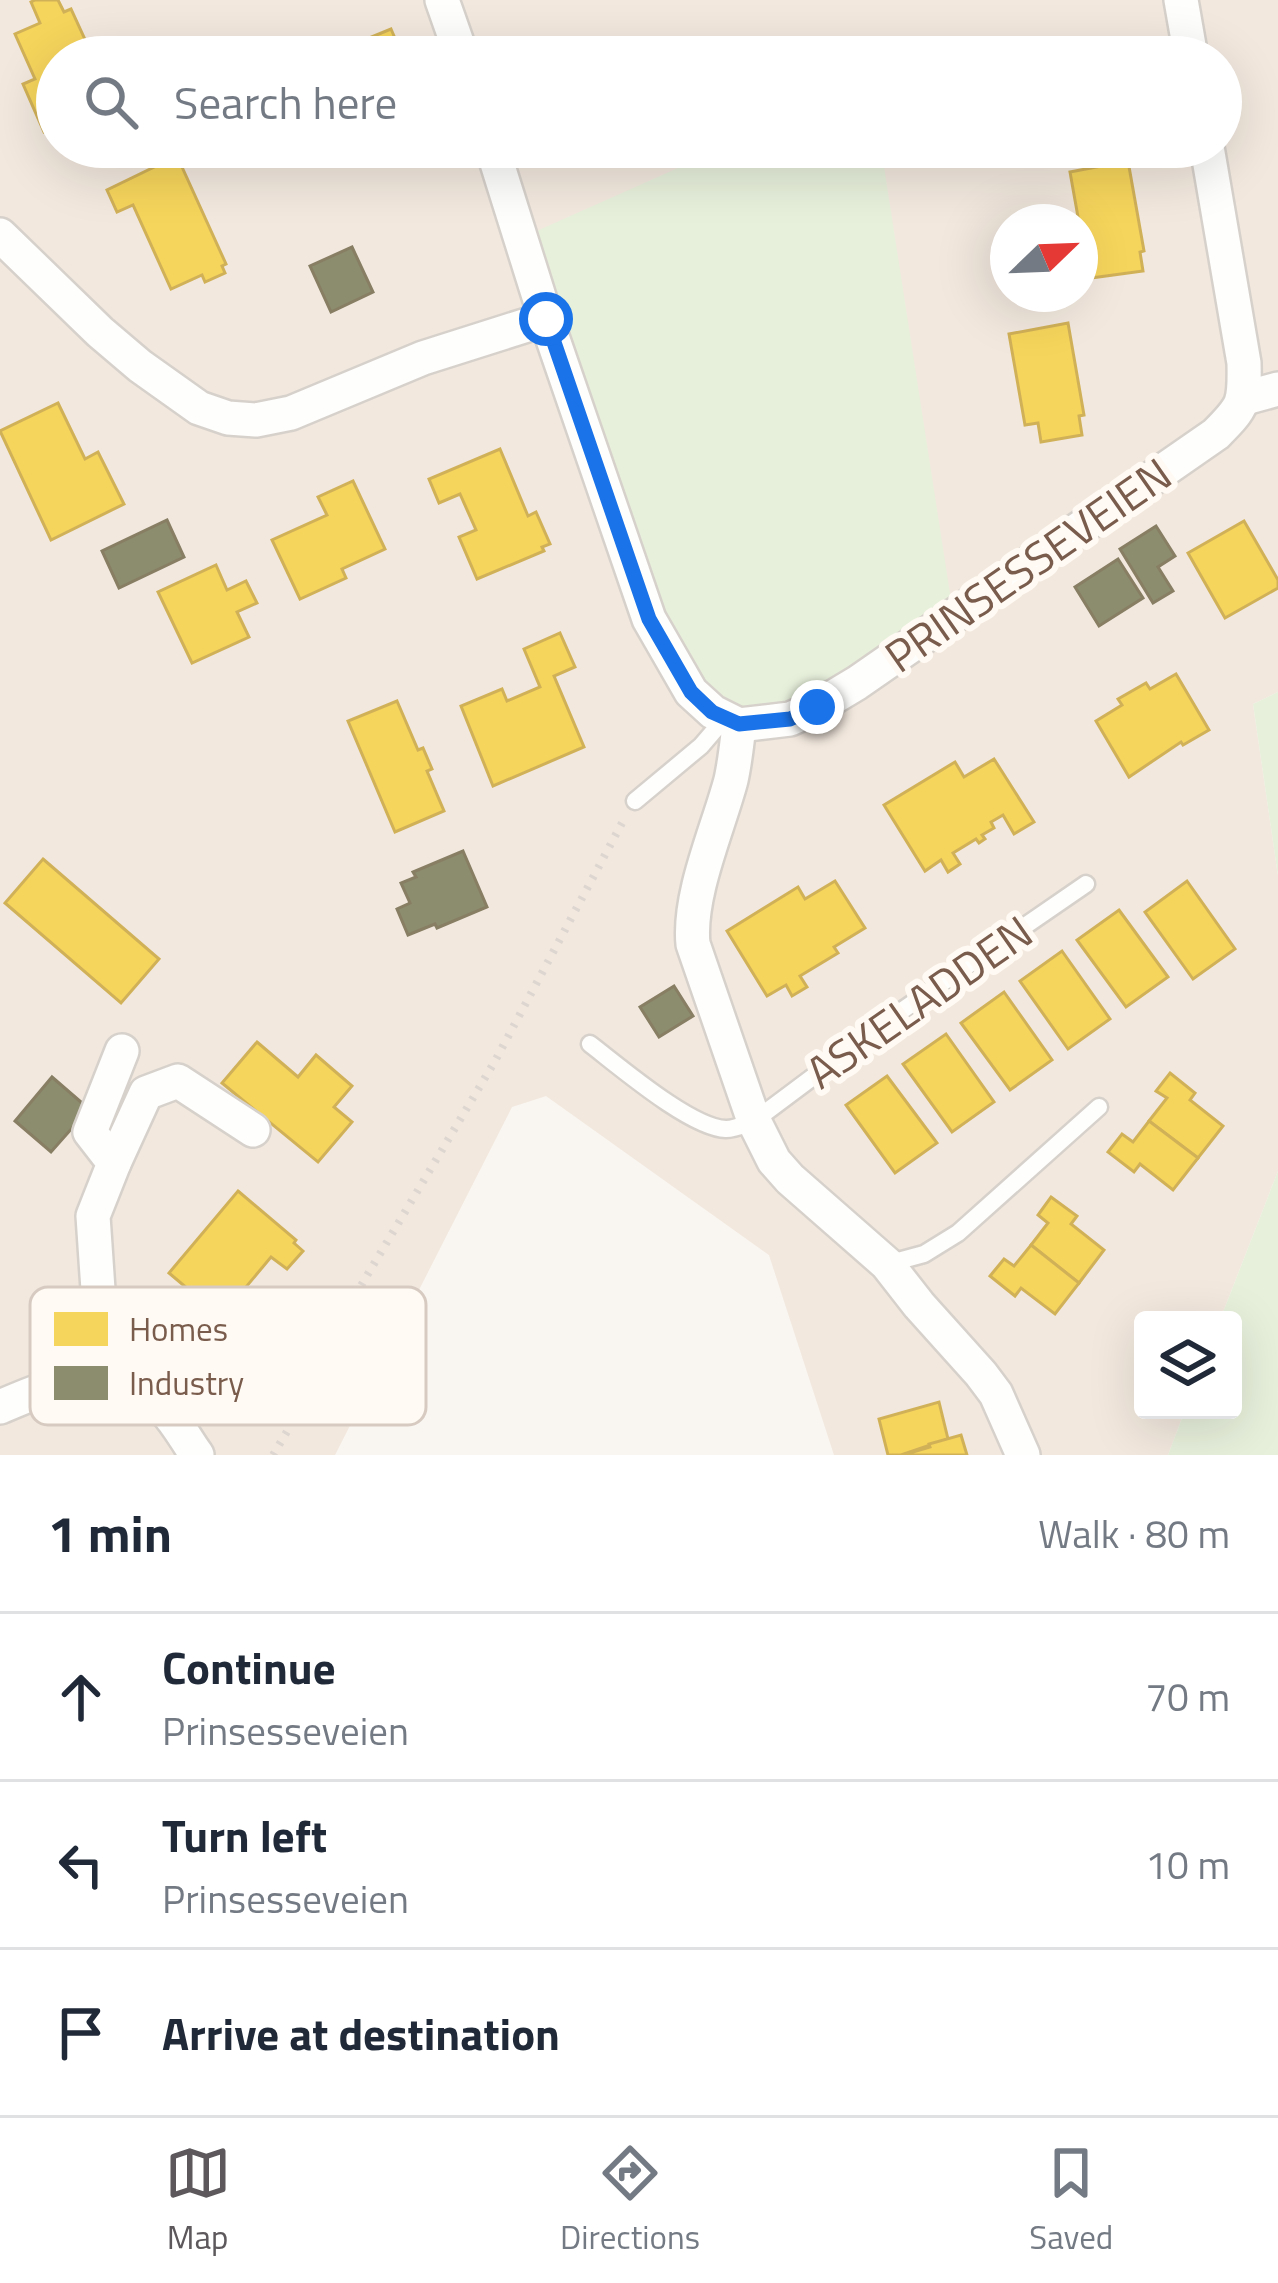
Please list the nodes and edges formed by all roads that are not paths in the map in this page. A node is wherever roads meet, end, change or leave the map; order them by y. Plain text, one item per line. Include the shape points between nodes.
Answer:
1 (442, 0) edge
2 (1181, 0) edge
3 (455, 36) edge
4 (1187, 36) edge
5 (499, 168) edge
6 (1211, 168) edge
7 (0, 235) edge
8 (546, 319) junction
9 (1278, 388) edge
10 (1240, 406) junction
11 (732, 721) junction
12 (635, 801) road end
13 (1086, 884) dead end
14 (590, 1044) dead end
15 (122, 1052) dead end
16 (1100, 1107) dead end
17 (754, 1120) junction
18 (253, 1130) dead end
19 (114, 1163) junction
20 (887, 1264) junction
21 (98, 1287) edge
22 (30, 1395) edge
23 (0, 1407) edge
24 (176, 1425) edge
25 (196, 1455) edge
26 (1023, 1455) edge

1 - 3 street
2 - 4 street
5 - 8 street
6 - 10 street via 1244,363
7 - 8 street via 140,365 199,408 228,418 291,413
8 - 11 street via 649,619 691,692
9 - 10 street, PRINSESSEVEIEN
10 - 11 street, PRINSESSEVEIEN via 1216,434 857,683 790,719
11 - 12 lane
11 - 17 street, ASKELADDEN via 732,776 692,929
13 - 17 lane, ASKELADDEN
14 - 17 lane via 677,1110 724,1130
15 - 19 street via 90,1132
16 - 20 lane via 958,1233
17 - 20 street, ASKELADDEN via 790,1179
18 - 19 street via 178,1081 146,1093
19 - 21 street via 93,1216
20 - 26 street, ASKELADDEN via 996,1394
22 - 23 street
24 - 25 street

